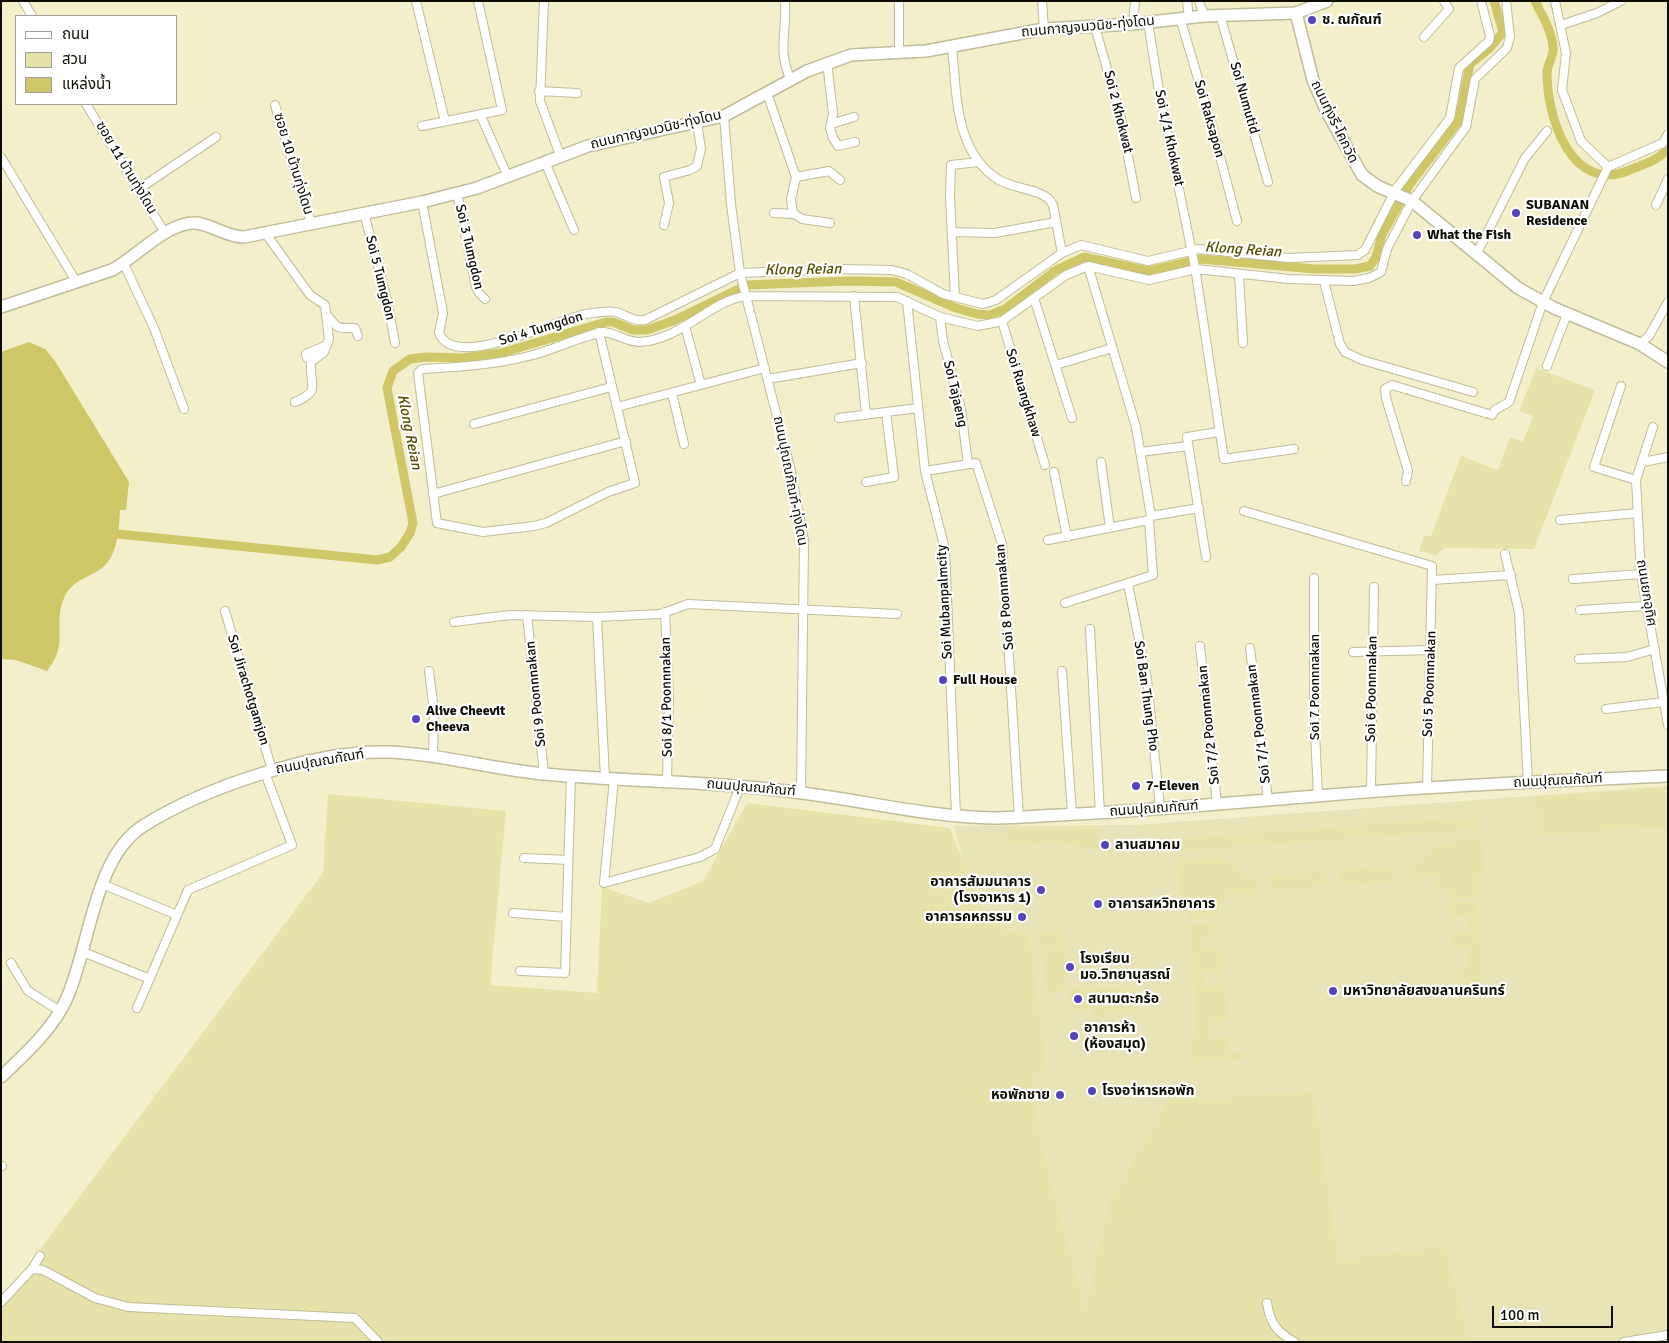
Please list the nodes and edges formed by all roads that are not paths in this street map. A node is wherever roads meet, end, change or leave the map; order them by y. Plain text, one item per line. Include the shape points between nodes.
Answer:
1 (23, 1) edge
2 (416, 1) edge
3 (478, 1) edge
4 (544, 1) edge
5 (785, 1) edge
6 (899, 1) edge
7 (1042, 1) edge
8 (1135, 1) edge
9 (1187, 1) edge
10 (1200, 1) edge
11 (1327, 1) edge
12 (1444, 1) edge
13 (1481, 1) edge
14 (1506, 1) edge
15 (1555, 1) edge
16 (1621, 1) edge
17 (1296, 13) junction
18 (31, 15) edge
19 (1220, 15) junction
20 (1204, 16) junction
21 (1184, 18) junction
22 (1148, 22) junction
23 (1133, 24) junction
24 (1561, 25) junction
25 (1095, 27) junction
26 (1044, 29) junction
27 (1424, 37) dead end
28 (952, 47) junction
29 (899, 53) junction
30 (827, 62) junction
31 (791, 80) junction
32 (539, 91) junction
33 (577, 93) dead end
34 (767, 93) junction
35 (87, 105) edge
36 (275, 105) dead end
37 (480, 114) junction
38 (724, 116) junction
39 (854, 117) dead end
40 (446, 121) junction
41 (697, 123) junction
42 (830, 124) junction
43 (422, 126) dead end
44 (1546, 131) dead end
45 (1668, 134) edge
46 (216, 137) dead end
47 (855, 142) dead end
48 (560, 155) junction
49 (1, 157) edge
50 (545, 162) junction
51 (979, 162) junction
52 (1608, 168) junction
53 (508, 177) junction
54 (796, 177) junction
55 (840, 180) dead end
56 (1668, 180) edge
57 (1268, 182) dead end
58 (138, 189) junction
59 (457, 193) junction
60 (1394, 194) junction
61 (1136, 198) dead end
62 (1412, 201) junction
63 (422, 202) junction
64 (1656, 205) dead end
65 (364, 213) junction
66 (774, 213) dead end
67 (794, 214) junction
68 (1237, 221) dead end
69 (1056, 222) junction
70 (311, 223) junction
71 (830, 223) dead end
72 (664, 225) dead end
73 (574, 230) dead end
74 (952, 232) junction
75 (165, 233) junction
76 (266, 234) junction
77 (1193, 252) junction
78 (1062, 253) junction
79 (1477, 253) junction
80 (124, 264) junction
81 (1088, 266) junction
82 (1196, 268) junction
83 (741, 275) junction
84 (1239, 275) junction
85 (1324, 281) junction
86 (78, 283) junction
87 (745, 295) junction
88 (854, 296) junction
89 (955, 297) junction
90 (1034, 298) junction
91 (485, 299) dead end
92 (907, 301) junction
93 (1543, 302) junction
94 (1668, 302) edge
95 (1, 307) edge
96 (326, 314) junction
97 (1567, 314) junction
98 (940, 316) junction
99 (1002, 321) junction
100 (685, 326) junction
101 (599, 332) junction
102 (358, 336) dead end
103 (395, 343) dead end
104 (1243, 343) dead end
105 (1640, 344) junction
106 (1112, 348) junction
107 (862, 362) junction
108 (1668, 362) edge
109 (1056, 365) junction
110 (1547, 366) dead end
111 (765, 368) junction
112 (768, 379) junction
113 (701, 385) junction
114 (1621, 386) dead end
115 (611, 387) junction
116 (1473, 392) dead end
117 (672, 393) junction
118 (295, 402) dead end
119 (617, 407) junction
120 (918, 408) junction
121 (184, 409) dead end
122 (886, 412) junction
123 (866, 415) junction
124 (839, 418) dead end
125 (1072, 418) dead end
126 (474, 424) dead end
127 (1654, 427) dead end
128 (1220, 432) junction
129 (626, 441) junction
130 (684, 444) dead end
131 (1188, 446) junction
132 (1294, 449) dead end
133 (1140, 452) junction
134 (1668, 457) edge
135 (1100, 462) dead end
136 (1643, 462) junction
137 (972, 464) junction
138 (1045, 466) dead end
139 (925, 471) junction
140 (1054, 472) dead end
141 (1636, 480) junction
142 (1406, 481) dead end
143 (866, 482) dead end
144 (433, 494) junction
145 (1199, 508) junction
146 (1244, 511) dead end
147 (1638, 513) junction
148 (1150, 518) junction
149 (1560, 520) dead end
150 (1110, 528) junction
151 (1066, 537) junction
152 (1048, 540) dead end
153 (1505, 554) dead end
154 (1206, 557) dead end
155 (1511, 574) junction
156 (1641, 574) junction
157 (1314, 578) dead end
158 (1573, 579) dead end
159 (1432, 580) junction
160 (1128, 584) junction
161 (1374, 587) dead end
162 (1065, 603) dead end
163 (1646, 606) junction
164 (1580, 610) dead end
165 (225, 611) dead end
166 (804, 611) junction
167 (665, 612) junction
168 (897, 614) dead end
169 (527, 615) junction
170 (598, 617) junction
171 (454, 622) dead end
172 (1090, 629) dead end
173 (1200, 646) dead end
174 (1250, 648) dead end
175 (1655, 649) junction
176 (1431, 650) junction
177 (1373, 651) junction
178 (1353, 652) dead end
179 (1579, 658) dead end
180 (429, 671) dead end
181 (1062, 671) dead end
182 (1664, 702) junction
183 (1606, 709) dead end
184 (1668, 725) edge
185 (433, 756) junction
186 (269, 771) junction
187 (544, 774) junction
188 (571, 776) junction
189 (1668, 776) edge
190 (610, 779) junction
191 (668, 782) junction
192 (1528, 783) junction
193 (740, 787) junction
194 (1426, 789) junction
195 (801, 792) junction
196 (1371, 792) junction
197 (1318, 796) junction
198 (1268, 800) junction
199 (1217, 804) junction
200 (1160, 808) junction
201 (1100, 813) junction
202 (1072, 814) junction
203 (956, 816) junction
204 (1018, 817) junction
205 (524, 858) dead end
206 (568, 860) junction
207 (102, 884) junction
208 (513, 913) dead end
209 (176, 915) junction
210 (567, 917) junction
211 (83, 952) junction
212 (11, 963) dead end
213 (520, 971) dead end
214 (150, 979) junction
215 (137, 1008) dead end
216 (60, 1011) junction
217 (1, 1077) edge
218 (40, 1256) dead end
219 (32, 1269) junction
220 (1, 1302) edge
221 (1267, 1303) dead end
222 (1668, 1335) edge
223 (378, 1342) edge
224 (1294, 1342) edge
225 (1624, 1342) edge

1 - 18 street
2 - 40 street
3 - 37 street via 502,110
4 - 32 street
5 - 31 street via 783,63
6 - 29 street
7 - 26 street
8 - 23 street
9 - 21 street, Soi Raksapon
10 - 20 street
11 - 17 street, ถนนกาญจนวนิช-ทุ่งโดน
12 - 27 street via 1448,9
13 - 60 street via 1489,40 1459,68 1450,118
14 - 62 street via 1510,37 1507,48 1475,79 1466,127
15 - 24 street
16 - 24 street
17 - 19 street, ถนนกาญจนวนิช-ทุ่งโดน
17 - 60 street, ถนนทุ่งรี-โคกวัด via 1313,80 1357,168 1366,179
19 - 20 street, ถนนกาญจนวนิช-ทุ่งโดน
19 - 57 street, Soi Numutid
20 - 21 street, ถนนกาญจนวนิช-ทุ่งโดน
21 - 22 street, ถนนกาญจนวนิช-ทุ่งโดน
21 - 68 street, Soi Raksapon
22 - 23 street, ถนนกาญจนวนิช-ทุ่งโดน
22 - 77 street, Soi 1/1 Khokwat via 1160,97
23 - 25 street, ถนนกาญจนวนิช-ทุ่งโดน
24 - 52 street via 1566,53 1562,90 1582,141
25 - 26 street, ถนนกาญจนวนิช-ทุ่งโดน
25 - 61 street, Soi 2 Khokwat via 1120,114
26 - 28 street, ถนนกาญจนวนิช-ทุ่งโดน
28 - 29 street, ถนนกาญจนวนิช-ทุ่งโดน
28 - 51 street via 962,130
29 - 30 street, ถนนกาญจนวนิช-ทุ่งโดน via 859,54
30 - 31 street, ถนนกาญจนวนิช-ทุ่งโดน
30 - 42 street via 833,110
31 - 34 street, ถนนกาญจนวนิช-ทุ่งโดน
32 - 33 street
32 - 48 street
34 - 38 street, ถนนกาญจนวนิช-ทุ่งโดน
34 - 54 street
35 - 58 street, ซอย 11 บ้านทุ่งโดน
36 - 70 street, ซอย 10 บ้านทุ่งโดน
37 - 40 street
37 - 53 street
38 - 41 street, ถนนกาญจนวนิช-ทุ่งโดน
38 - 83 street, ถนนปุณณกัณฑ์-ทุ่งโดน
39 - 42 street
40 - 43 street
41 - 48 street, ถนนกาญจนวนิช-ทุ่งโดน via 598,143
41 - 72 street via 701,150 697,166 664,177 669,203
42 - 47 street via 838,146
44 - 79 street via 1525,158
45 - 52 street via 1663,142
46 - 58 street
48 - 50 street, ถนนกาญจนวนิช-ทุ่งโดน
49 - 86 street
50 - 53 street, ถนนกาญจนวนิช-ทุ่งโดน
50 - 73 street
51 - 69 street via 1002,182 1046,197 1053,205
51 - 74 street via 951,165
52 - 93 street
53 - 59 street, ถนนกาญจนวนิช-ทุ่งโดน
54 - 55 street via 829,171
54 - 67 street via 790,199
56 - 64 street
58 - 75 street, ซอย 11 บ้านทุ่งโดน
59 - 63 street, ถนนกาญจนวนิช-ทุ่งโดน
59 - 91 street, Soi 3 Tumgdon via 476,287
60 - 62 street, ถนนทุ่งรี-โคกวัด
60 - 77 street via 1365,250 1358,255 1288,258 1204,250
62 - 79 street, ถนนทุ่งรี-โคกวัด
62 - 85 street via 1387,249 1381,272 1361,280
63 - 65 street, ถนนกาญจนวนิช-ทุ่งโดน
63 - 83 street, Soi 4 Tumgdon via 443,313 439,332 442,340 451,346 478,346 527,335 585,314 614,311 634,320 645,320
65 - 70 street, ถนนกาญจนวนิช-ทุ่งโดน
65 - 103 street, Soi 5 Tumgdon
66 - 67 street
67 - 71 street via 802,219
69 - 74 street via 995,233
69 - 78 street
70 - 76 street, ถนนกาญจนวนิช-ทุ่งโดน
74 - 89 street
75 - 76 street, ถนนกาญจนวนิช-ทุ่งโดน via 192,223 235,236
75 - 80 street, ถนนกาญจนวนิช-ทุ่งโดน
76 - 96 street via 310,295 325,305
77 - 78 street via 1148,261 1081,245
77 - 82 street, Soi 1/1 Khokwat
78 - 89 street via 991,302 979,304
79 - 93 street, ถนนทุ่งรี-โคกวัด via 1518,288
80 - 86 street, ถนนกาญจนวนิช-ทุ่งโดน
80 - 121 street via 154,328
81 - 82 street via 1149,280
81 - 90 street via 1070,272
81 - 106 street
82 - 84 street
82 - 128 street, Soi 1/1 Khokwat
83 - 87 street, ถนนปุณณกัณฑ์-ทุ่งโดน
83 - 89 street via 842,269 892,270
84 - 85 street
84 - 104 street
85 - 116 street via 1340,344 1345,352 1362,360
86 - 95 street, ถนนกาญจนวนิช-ทุ่งโดน
87 - 88 street
87 - 100 street
87 - 111 street, ถนนปุณณกัณฑ์-ทุ่งโดน
88 - 92 street via 897,297
88 - 107 street
90 - 99 street
90 - 109 street
92 - 98 street
92 - 120 street, Soi Mubanpalmcity
93 - 97 street, ถนนทุ่งรี-โคกวัด
93 - 142 street via 1508,402 1492,415 1392,385 1384,390 1408,470
94 - 105 street via 1649,336
96 - 102 street via 341,330 355,328
96 - 118 street via 330,336 324,352 312,361 312,392
97 - 105 street, ถนนทุ่งรี-โคกวัด
97 - 110 street
98 - 99 street via 974,326
98 - 137 street, Soi Tajaeng
99 - 138 street, Soi Ruangkhaw
100 - 101 street via 638,342
100 - 113 street
101 - 115 street
101 - 144 street via 512,360 419,370
105 - 108 street, ถนนทุ่งรี-โคกวัด
106 - 109 street
106 - 133 street via 1136,427
107 - 112 street
107 - 123 street
109 - 125 street
111 - 112 street, ถนนปุณณกัณฑ์-ทุ่งโดน
111 - 113 street
112 - 166 street, ถนนปุณณกัณฑ์-ทุ่งโดน via 804,541
113 - 117 street
114 - 141 street via 1594,467
115 - 119 street
115 - 126 street
117 - 119 street
117 - 130 street
119 - 129 street
120 - 122 street
120 - 139 street, Soi Mubanpalmcity
122 - 123 street
122 - 143 street via 894,477
123 - 124 street
127 - 136 street, ถนนยกอุทิศ
128 - 131 street via 1187,437
128 - 132 street, Soi 1/1 Khokwat via 1224,459
129 - 144 street
129 - 144 street via 635,483 608,492 546,523 493,532 437,524
131 - 133 street
131 - 145 street
133 - 148 street
134 - 136 street
135 - 150 street
136 - 141 street, ถนนยกอุทิศ
137 - 139 street
137 - 204 street, Soi 8 Poonnnakan via 1002,544
139 - 203 street, Soi Mubanpalmcity via 944,549
140 - 151 street
141 - 147 street, ถนนยกอุทิศ
145 - 148 street
145 - 154 street
146 - 159 street via 1432,566
147 - 149 street
147 - 156 street, ถนนยกอุทิศ
148 - 150 street
148 - 160 street via 1153,575
150 - 151 street
151 - 152 street
153 - 155 street
155 - 159 street
155 - 192 street via 1519,612
156 - 158 street
156 - 163 street, ถนนยกอุทิศ
157 - 197 street, Soi 7 Poonnnakan
159 - 176 street, Soi 5 Poonnnakan
160 - 162 street
160 - 200 street, Soi Ban Thung Pho via 1146,679
161 - 177 street, Soi 6 Poonnnakan
163 - 164 street
163 - 175 street, ถนนยกอุทิศ
165 - 186 street, Soi Jirachotgamjon
166 - 167 street via 688,604
166 - 168 street
166 - 195 street, ถนนปุณณกัณฑ์-ทุ่งโดน
167 - 170 street
167 - 191 street, Soi 8/1 Poonnnakan
169 - 170 street
169 - 171 street
169 - 187 street, Soi 9 Poonnnakan
170 - 190 street
172 - 201 street
173 - 199 street, Soi 7/2 Poonnnakan
174 - 198 street, Soi 7/1 Poonnnakan
175 - 179 street via 1627,657
175 - 182 street, ถนนยกอุทิศ
176 - 177 street
176 - 194 street, Soi 5 Poonnnakan
177 - 178 street
177 - 196 street, Soi 6 Poonnnakan
180 - 185 street via 434,710
181 - 202 street
182 - 183 street
182 - 184 street, ถนนยกอุทิศ
185 - 186 street, ถนนปุณณกัณฑ์ via 392,752 356,754
185 - 187 street, ถนนปุณณกัณฑ์
186 - 207 street, ถนนปุณณกัณฑ์ via 192,801 141,828 117,851
186 - 209 street, Soi Jirachotgamjon via 292,844 188,890
187 - 188 street, ถนนปุณณกัณฑ์
188 - 190 street, ถนนปุณณกัณฑ์
188 - 206 street
189 - 192 street, ถนนปุณณกัณฑ์
190 - 191 street, ถนนปุณณกัณฑ์
190 - 193 street via 604,883 700,858 715,849
191 - 193 street, ถนนปุณณกัณฑ์
192 - 194 street, ถนนปุณณกัณฑ์
193 - 195 street, ถนนปุณณกัณฑ์
194 - 196 street, ถนนปุณณกัณฑ์
195 - 203 street, ถนนปุณณกัณฑ์
196 - 197 street, ถนนปุณณกัณฑ์
197 - 198 street, ถนนปุณณกัณฑ์
198 - 199 street, ถนนปุณณกัณฑ์
199 - 200 street, ถนนปุณณกัณฑ์
200 - 201 street, ถนนปุณณกัณฑ์
201 - 202 street, ถนนปุณณกัณฑ์
202 - 204 street, ถนนปุณณกัณฑ์
203 - 204 street, ถนนปุณณกัณฑ์
205 - 206 street
206 - 210 street
207 - 209 street
207 - 211 street, ถนนปุณณกัณฑ์
208 - 210 street
209 - 214 street
210 - 213 street via 565,973
211 - 214 street
211 - 216 street, ถนนปุณณกัณฑ์
212 - 216 street via 28,991
214 - 215 street
216 - 217 street, ถนนปุณณกัณฑ์ via 37,1043
218 - 219 street
219 - 220 street
219 - 223 street via 44,1270 95,1298 128,1307 355,1318
221 - 224 street via 1274,1326
222 - 225 street

